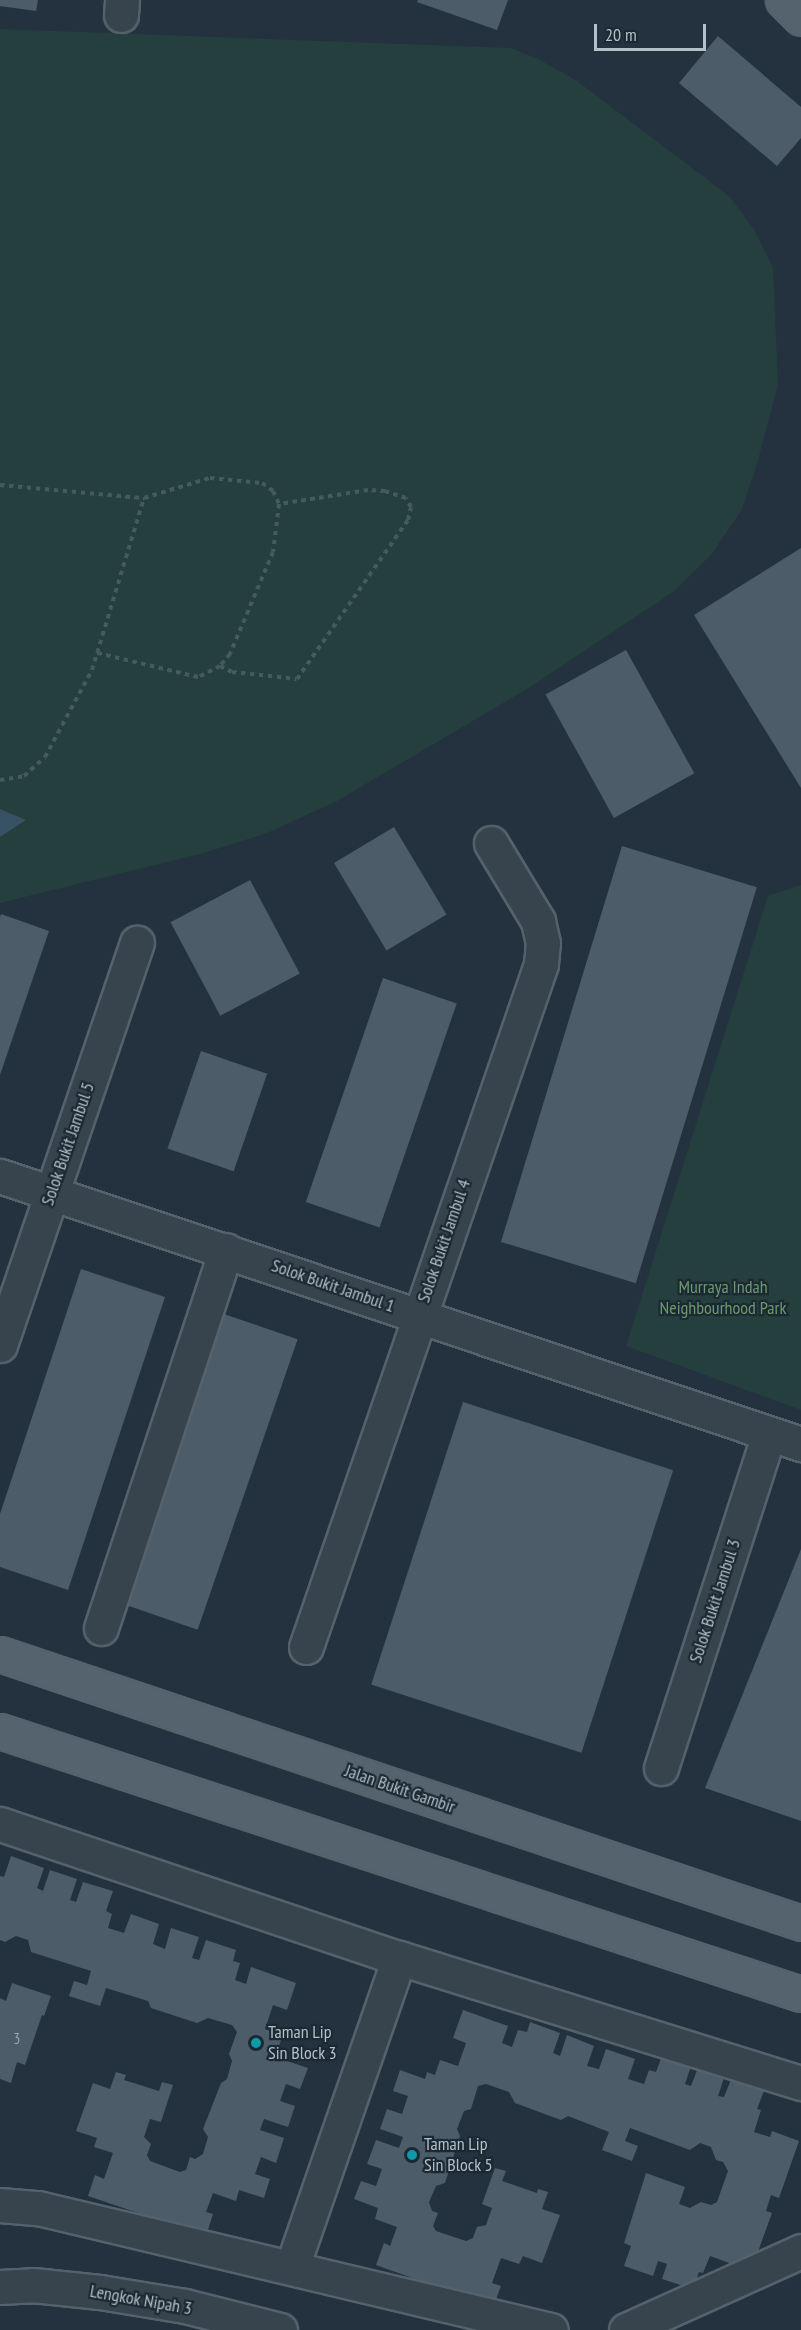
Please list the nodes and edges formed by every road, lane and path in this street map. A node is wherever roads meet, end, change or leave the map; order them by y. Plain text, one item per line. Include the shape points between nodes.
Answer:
1 (783, 0) edge
2 (801, 18) edge
3 (0, 485) edge
4 (144, 498) junction
5 (279, 504) junction
6 (97, 653) junction
7 (220, 666) junction
8 (0, 780) edge
9 (491, 843) dead end
10 (137, 943) dead end
11 (0, 1176) edge
12 (51, 1192) junction
13 (226, 1250) junction
14 (419, 1315) junction
15 (0, 1346) edge
16 (769, 1434) junction
17 (801, 1444) edge
18 (101, 1628) dead end
19 (306, 1647) dead end
20 (0, 1654) edge
21 (0, 1731) edge
22 (661, 1768) dead end
23 (0, 1824) edge
24 (801, 1923) edge
25 (399, 1958) junction
26 (801, 1994) edge
27 (801, 2083) edge
28 (0, 2205) edge
29 (801, 2251) edge
30 (292, 2267) junction
31 (0, 2287) edge
32 (182, 2318) edge
33 (280, 2330) edge
34 (551, 2330) edge
35 (626, 2330) edge

1 - 2 main road
3 - 4 path
4 - 5 path via 210,478 262,483
4 - 6 path
5 - 7 path via 273,552 230,654
5 - 7 path via 368,490 406,498 411,507 408,520 297,679 232,672
6 - 7 path via 198,676
6 - 8 path via 92,670 45,757 24,776
9 - 14 street, Solok Bukit Jambul 4 via 538,921 543,943 541,964
10 - 12 street, Solok Bukit Jambul 5
11 - 12 street, Solok Bukit Jambul 1
12 - 13 street, Solok Bukit Jambul 1
12 - 15 street, Solok Bukit Jambul 5
13 - 14 street, Solok Bukit Jambul 1
13 - 18 street
14 - 16 street, Solok Bukit Jambul 1
14 - 19 street, Solok Bukit Jambul 4
16 - 17 street, Solok Bukit Jambul 1
16 - 22 street, Solok Bukit Jambul 3
20 - 24 main road, Jalan Bukit Gambir
21 - 26 main road
23 - 25 street
25 - 27 street
25 - 30 street
28 - 30 street via 38,2208
29 - 35 street
30 - 34 street
31 - 32 street, Lengkok Nipah 3 via 33,2285 100,2292
32 - 33 street, Lengkok Nipah 3

